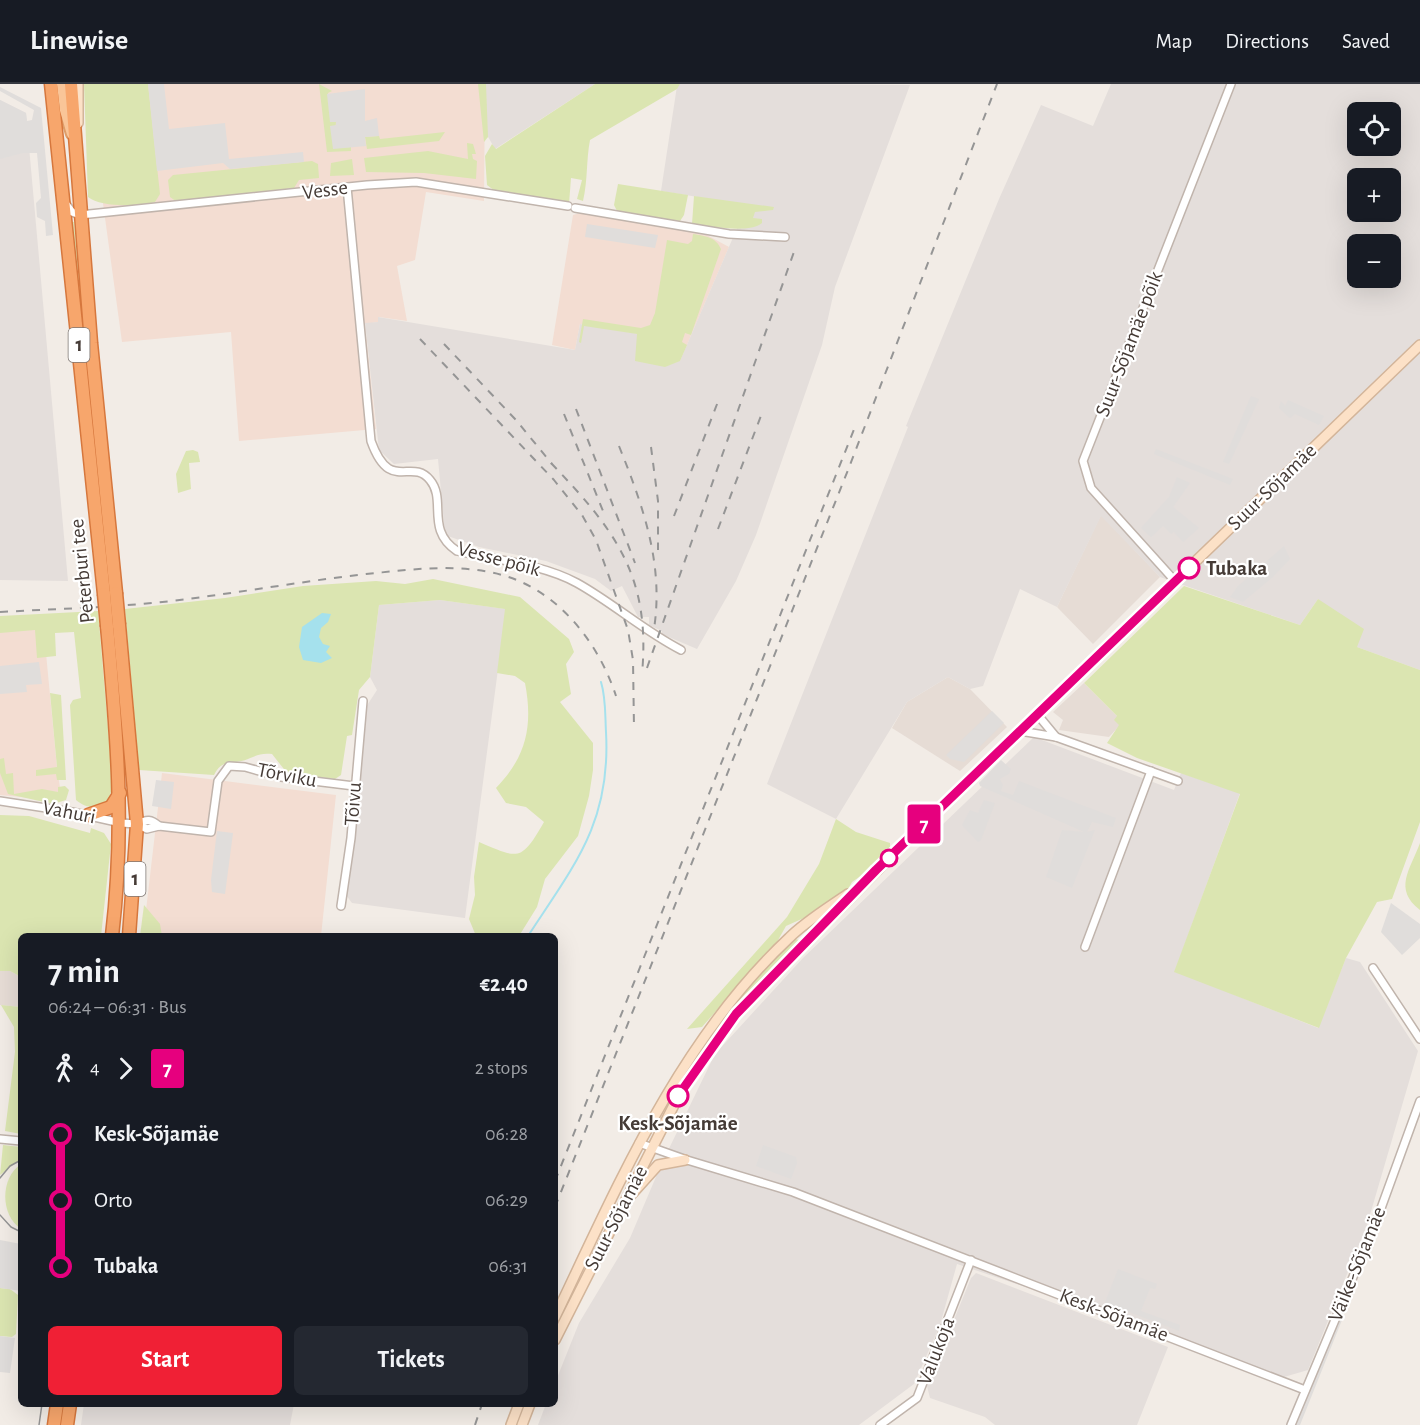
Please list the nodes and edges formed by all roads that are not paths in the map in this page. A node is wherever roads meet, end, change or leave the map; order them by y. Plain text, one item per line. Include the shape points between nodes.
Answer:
1 (62, 84) edge
2 (71, 84) edge
3 (78, 84) edge
4 (1231, 84) edge
5 (51, 88) edge
6 (74, 140) junction
7 (347, 187) junction
8 (64, 202) junction
9 (80, 214) junction
10 (785, 237) dead end
11 (1420, 345) edge
12 (1175, 581) junction
13 (110, 594) junction
14 (113, 625) junction
15 (681, 650) dead end
16 (363, 701) dead end
17 (1037, 714) junction
18 (1020, 731) junction
19 (1056, 737) junction
20 (1151, 771) junction
21 (1178, 781) dead end
22 (354, 786) junction
23 (120, 792) junction
24 (0, 801) edge
25 (88, 815) junction
26 (121, 823) junction
27 (137, 824) junction
28 (159, 826) joint
29 (867, 880) junction
30 (341, 906) dead end
31 (800, 929) junction
32 (112, 933) edge
33 (129, 933) edge
34 (810, 939) junction
35 (1085, 947) dead end
36 (1373, 968) dead end
37 (1420, 1039) edge
38 (1420, 1101) edge
39 (0, 1139) edge
40 (18, 1141) edge
41 (639, 1143) junction
42 (651, 1147) junction
43 (685, 1160) junction
44 (623, 1203) junction
45 (971, 1260) junction
46 (558, 1311) edge
47 (558, 1334) edge
48 (1305, 1390) junction
49 (57, 1407) edge
50 (70, 1407) edge
51 (518, 1407) edge
52 (529, 1407) edge
53 (54, 1425) edge
54 (67, 1425) edge
55 (512, 1425) edge
56 (522, 1425) edge
57 (880, 1425) edge
58 (1291, 1425) edge

1 - 6 main road
2 - 6 highway, Peterburi tee / 1
3 - 6 main road via 79,115
4 - 12 street, Suur-Sõjamäe põik via 1083,461 1091,488
5 - 8 highway, Peterburi tee / 1
6 - 9 highway, Peterburi tee / 1
7 - 9 street, Vesse
7 - 10 street, Vesse via 416,182 729,234
7 - 15 street, Vesse põik via 371,441 381,462 396,474 418,472 429,478 435,487 440,533 446,544 457,551 576,582
8 - 9 street via 72,212
8 - 13 highway, Peterburi tee / 1
9 - 13 highway, Peterburi tee / 1
11 - 12 main road, Suur-Sõjamäe
12 - 17 main road, Suur-Sõjamäe
13 - 14 highway, Peterburi tee / 1, bridge
14 - 23 highway, Peterburi tee / 1
14 - 27 highway, Peterburi tee / 1
16 - 22 street, Tõivu
17 - 18 main road, Suur-Sõjamäe
17 - 19 street
18 - 19 street
18 - 29 main road, Suur-Sõjamäe
19 - 20 street
20 - 21 street
20 - 35 street
22 - 28 street, Tõrviku via 265,775 237,766 223,771 218,781 211,832
22 - 30 street, Tõivu
23 - 25 highway via 111,807
23 - 26 highway, Peterburi tee / 1
24 - 25 street, Vahuri
25 - 26 street, Vahuri
26 - 27 street, Vahuri
26 - 32 highway, Peterburi tee / 1
27 - 28 street, Vahuri via 152,830
27 - 33 highway, Peterburi tee / 1
29 - 31 main road, Suur-Sõjamäe
29 - 34 main road, Suur-Sõjamäe
31 - 34 main road
31 - 41 main road, Suur-Sõjamäe via 738,991 667,1094
34 - 42 main road, Suur-Sõjamäe via 736,1014 678,1096
36 - 37 street
38 - 48 street, Väike-Sõjamäe via 1376,1222
39 - 40 street
41 - 42 street, Kesk-Sõjamäe
41 - 46 main road, Suur-Sõjamäe
42 - 43 street, Kesk-Sõjamäe
42 - 44 main road, Suur-Sõjamäe
43 - 44 main road via 658,1165
43 - 45 street, Kesk-Sõjamäe via 793,1192
44 - 47 main road, Suur-Sõjamäe
45 - 48 street, Kesk-Sõjamäe
45 - 57 street, Valukoja via 917,1398
48 - 58 street, Väike-Sõjamäe
49 - 53 highway
50 - 54 highway
51 - 55 main road
52 - 56 main road

